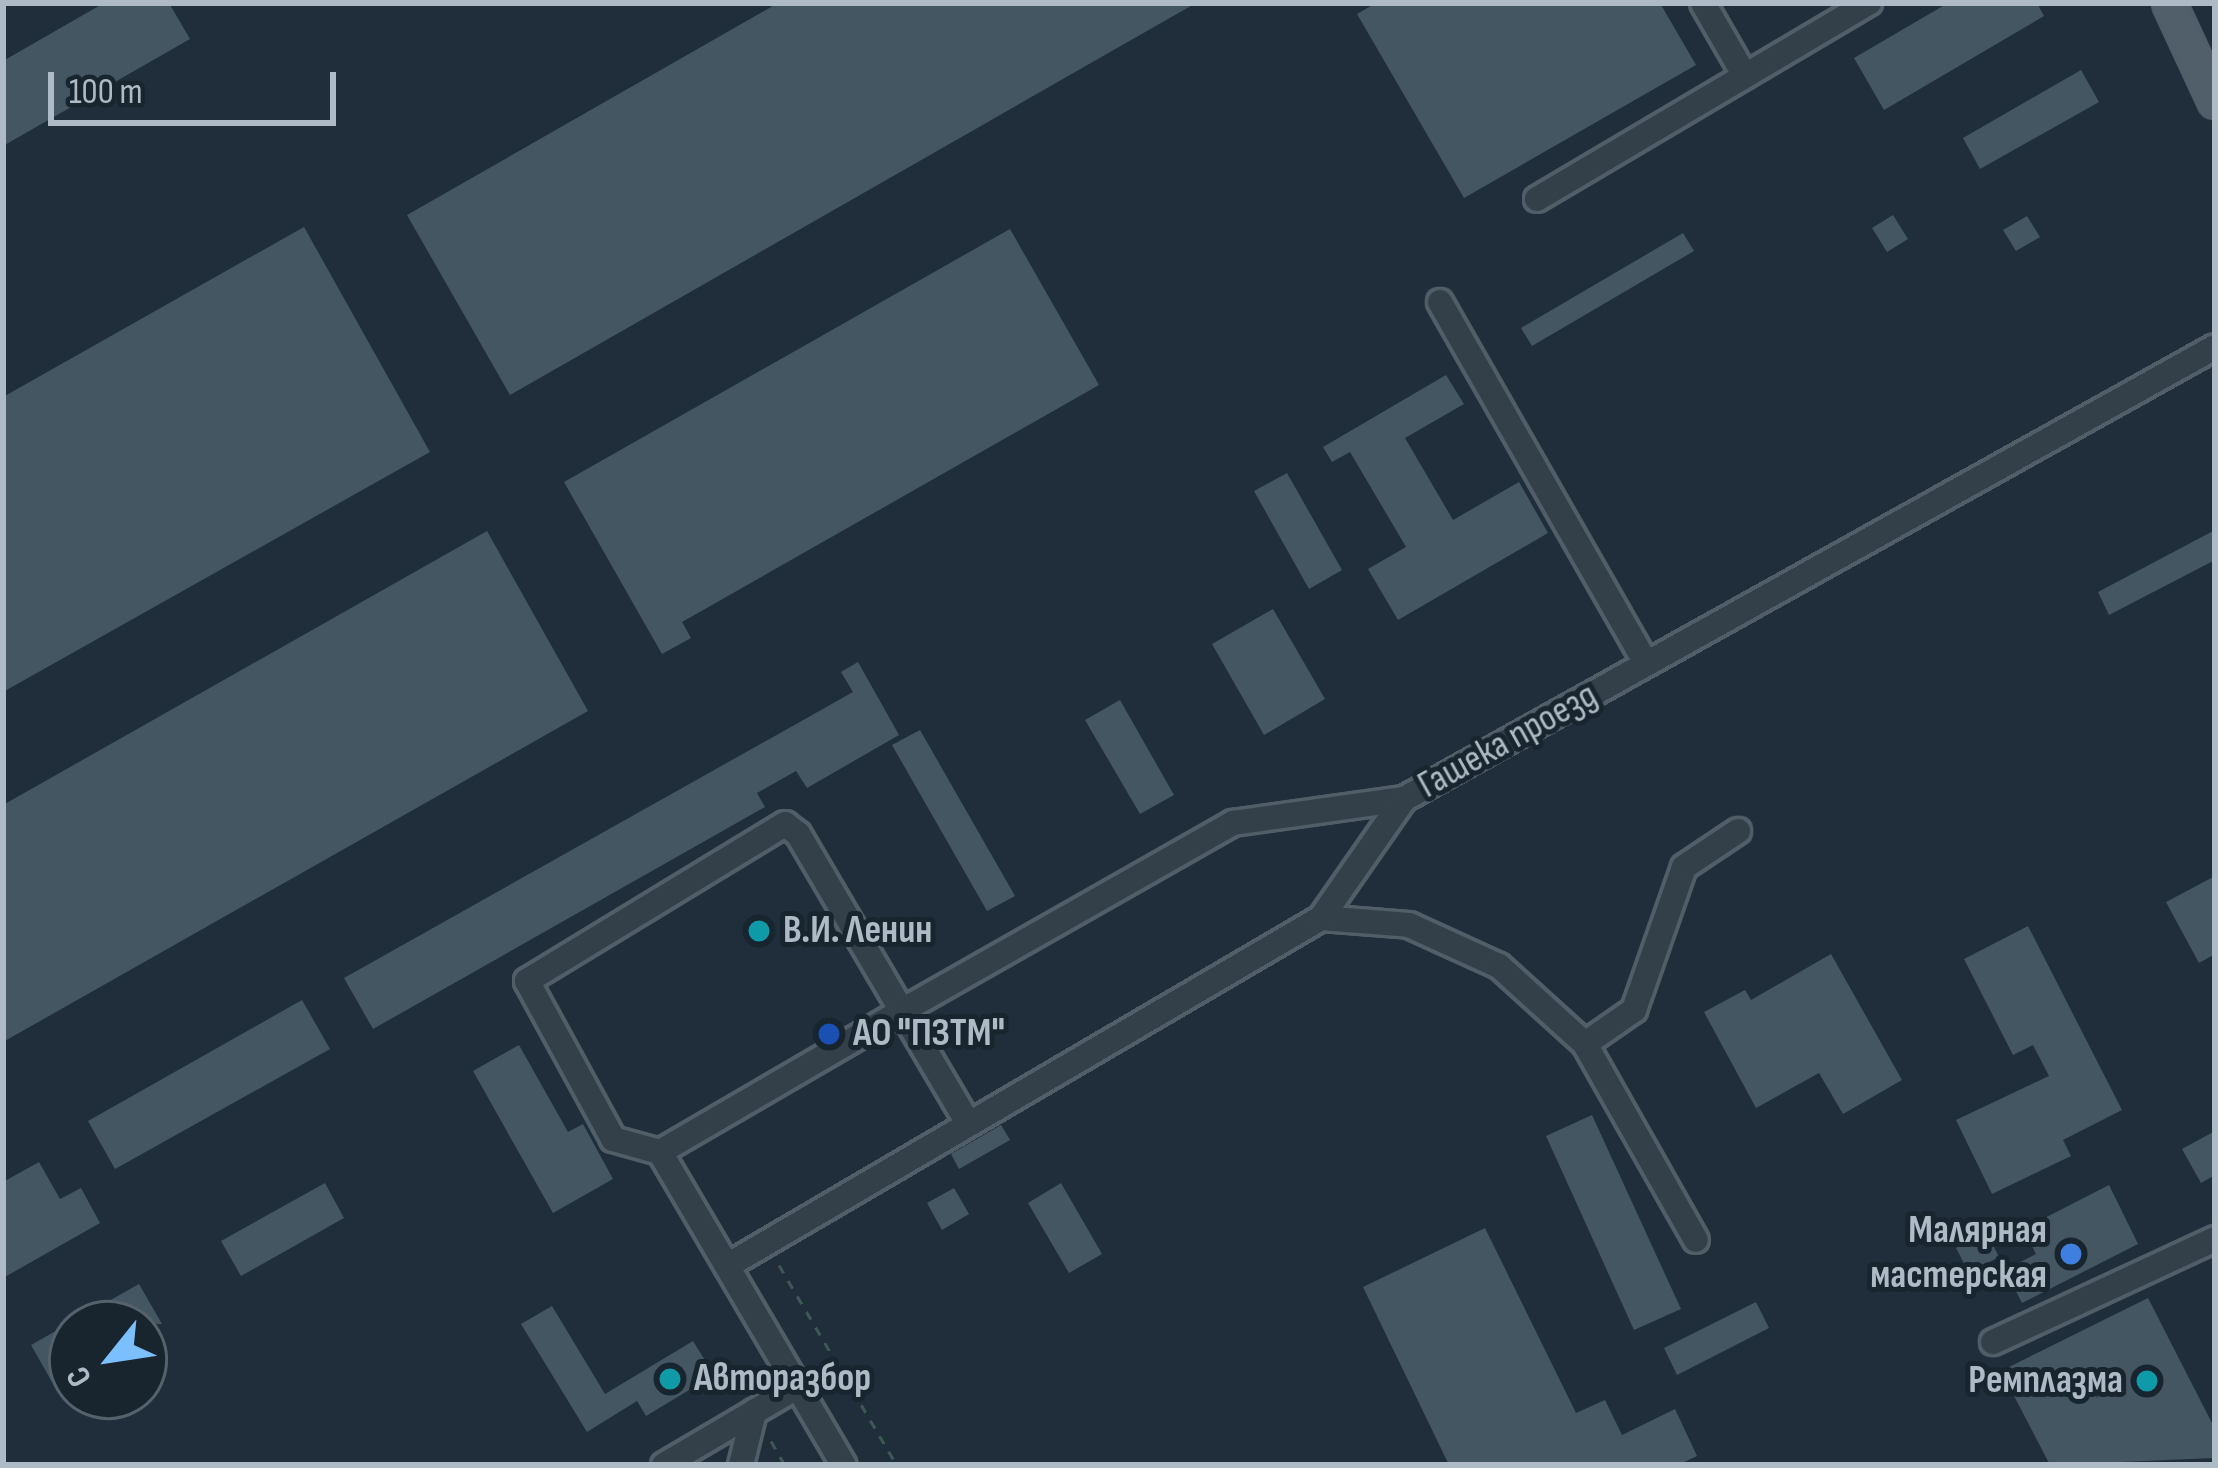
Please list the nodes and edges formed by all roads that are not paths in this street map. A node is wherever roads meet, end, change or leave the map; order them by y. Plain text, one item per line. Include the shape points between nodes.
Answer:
1 (1703, 3) edge
2 (1869, 3) edge
3 (2169, 3) edge
4 (1745, 76) junction
5 (2215, 102) edge
6 (1537, 199) dead end
7 (1439, 302) dead end
8 (2215, 347) edge
9 (1646, 663) junction
10 (1404, 799) junction
11 (1738, 830) dead end
12 (1321, 918) junction
13 (902, 1011) junction
14 (1585, 1044) junction
15 (968, 1123) junction
16 (659, 1152) junction
17 (2215, 1239) edge
18 (1696, 1240) dead end
19 (727, 1266) junction
20 (1994, 1342) dead end
21 (798, 1387) junction
22 (754, 1412) junction
23 (664, 1465) edge
24 (741, 1465) edge
25 (844, 1465) edge

1 - 4 street
2 - 4 street
3 - 5 main road
4 - 6 street
7 - 9 street
8 - 9 street, Гашека проезд
9 - 10 street, Гашека проезд
10 - 12 street
10 - 13 street, Гашека проезд via 1233,823
11 - 14 street via 1684,867 1634,1010
12 - 14 street via 1409,925 1467,946
12 - 15 street
13 - 15 street
13 - 16 street, Гашека проезд
13 - 16 street via 798,834 768,828 527,981 613,1139
14 - 18 street
15 - 19 street
16 - 19 street
17 - 20 street
19 - 21 street
21 - 22 street
21 - 25 street
22 - 23 street
22 - 24 street

